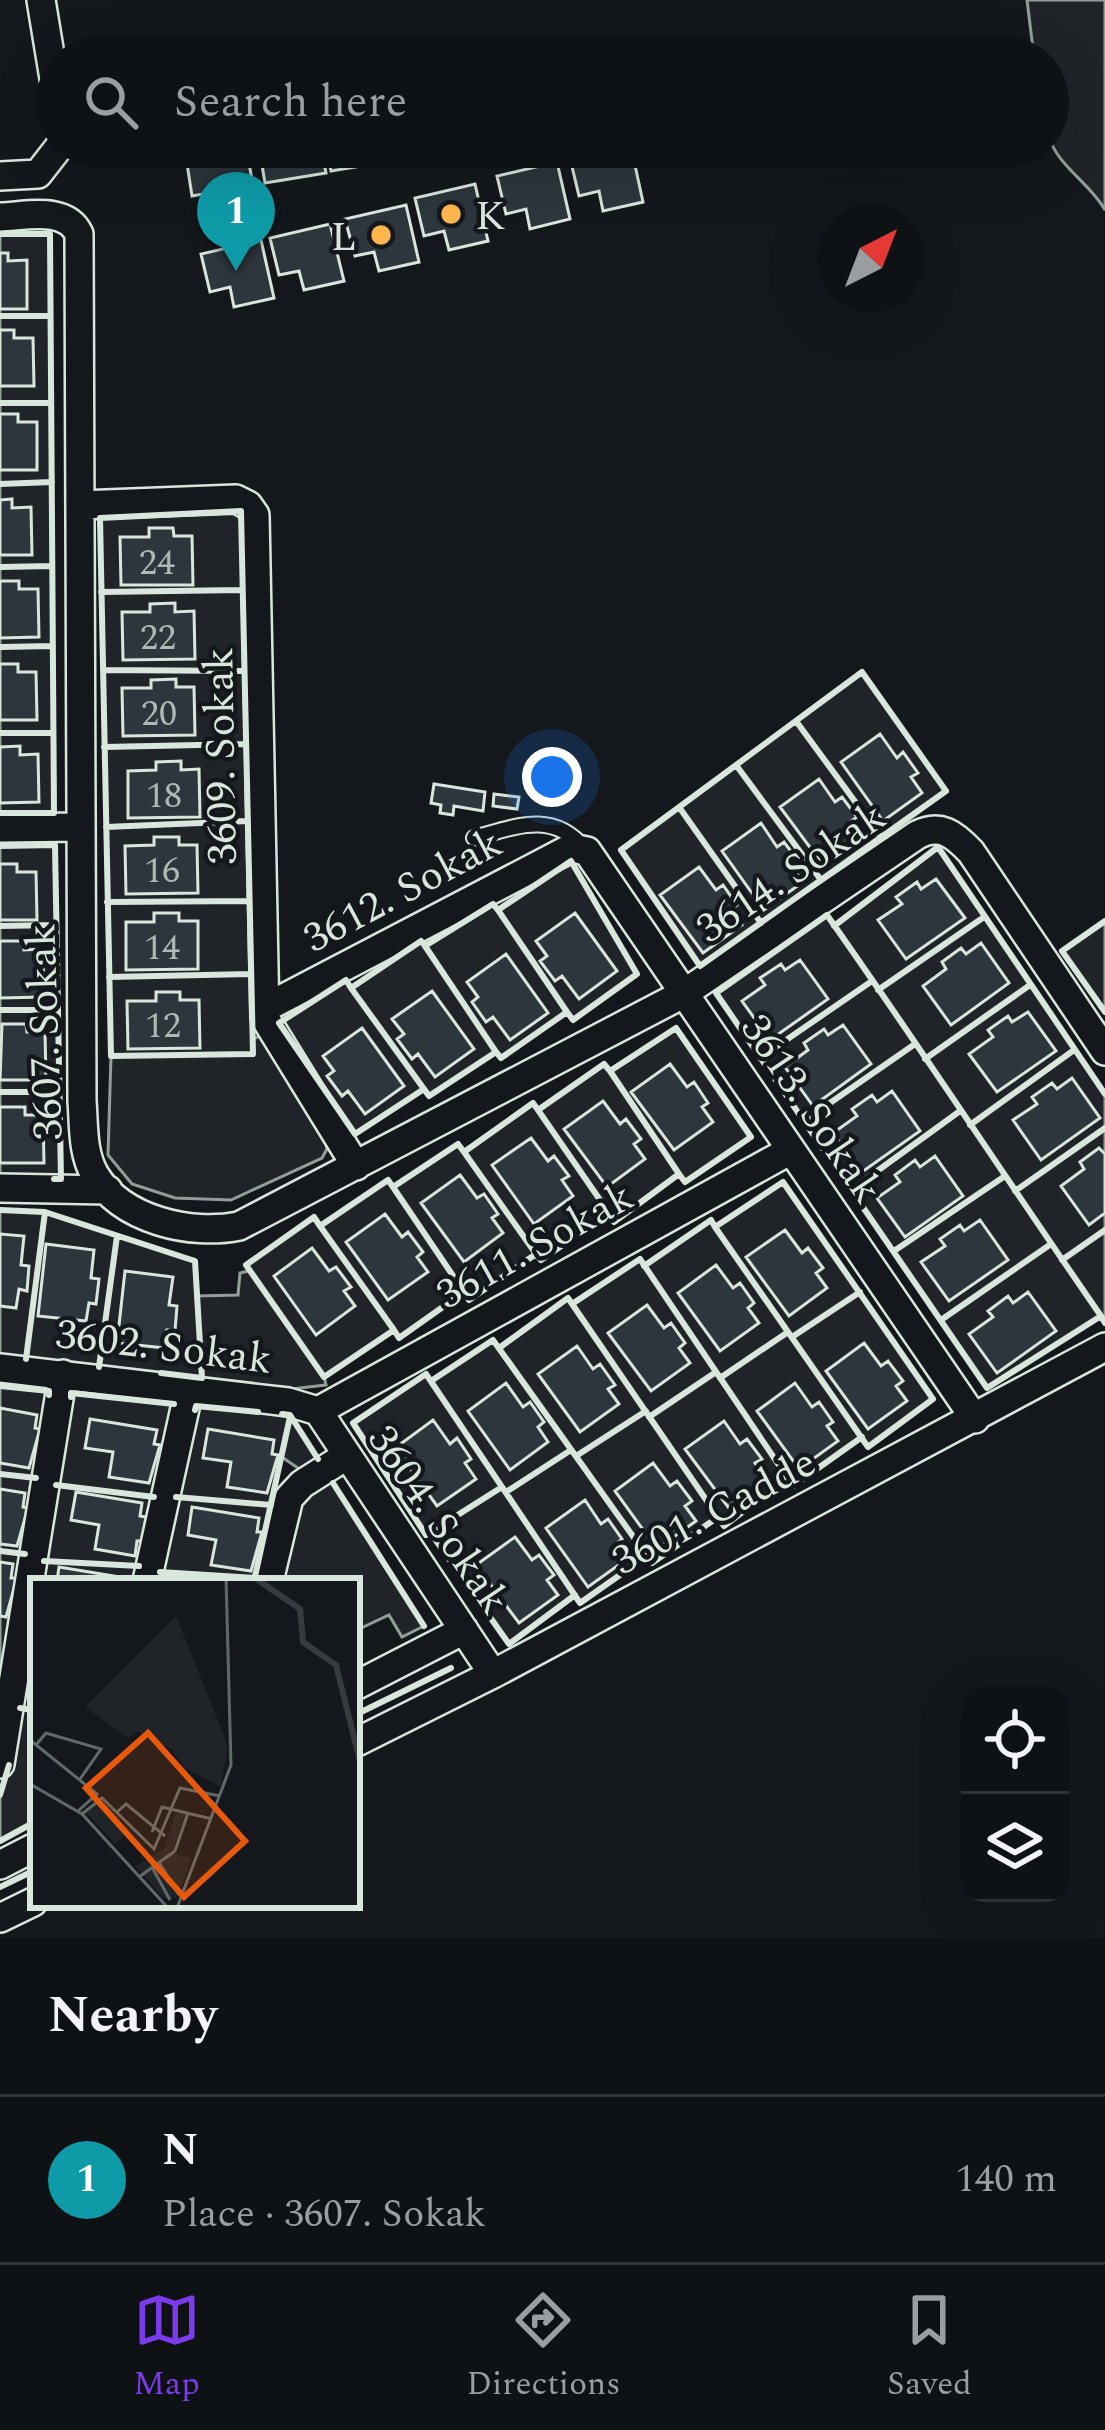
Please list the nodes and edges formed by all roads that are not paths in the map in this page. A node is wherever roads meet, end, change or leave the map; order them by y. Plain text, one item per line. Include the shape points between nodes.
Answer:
1 (41, 0) edge
2 (47, 36) edge
3 (43, 168) edge
4 (0, 176) edge
5 (0, 217) edge
6 (80, 505) junction
7 (81, 826) junction
8 (0, 828) edge
9 (474, 838) dead end
10 (583, 850) junction
11 (683, 994) junction
12 (265, 1008) junction
13 (1105, 1051) edge
14 (791, 1150) junction
15 (356, 1166) junction
16 (0, 1188) edge
17 (107, 1190) junction
18 (1105, 1346) edge
19 (0, 1368) edge
20 (62, 1374) junction
21 (189, 1390) junction
22 (318, 1411) junction
23 (975, 1419) junction
24 (346, 1456) junction
25 (148, 1578) edge
26 (270, 1578) edge
27 (464, 1630) junction
28 (493, 1674) junction
29 (360, 1683) edge
30 (360, 1740) edge
31 (0, 1764) edge
32 (30, 1849) edge
33 (0, 1864) edge
34 (30, 1903) edge
35 (0, 1918) edge

1 - 2 street
3 - 4 street
5 - 6 street, 3607. Sokak via 58,216 74,224 80,245
6 - 7 street, 3607. Sokak
6 - 12 street, 3609. Sokak via 224,499 248,505 257,526
7 - 8 street
7 - 17 street, 3607. Sokak via 84,1130 87,1155
9 - 10 lane via 553,824
10 - 11 street, 3613. Sokak
10 - 12 street, 3612. Sokak via 571,848
11 - 13 street, 3614. Sokak via 937,828 970,852
11 - 14 street, 3613. Sokak
11 - 15 street, 3607. Sokak
12 - 15 street
14 - 22 street, 3611. Sokak
14 - 23 street, 3613. Sokak
15 - 17 street, 3607. Sokak via 218,1230 174,1225
16 - 17 street
18 - 23 street, 3601. Cadde
19 - 20 street, 3602. Sokak
20 - 21 street, 3602. Sokak
20 - 31 street
21 - 22 street, 3602. Sokak
21 - 25 street
22 - 24 street, 3604. Sokak
23 - 28 street, 3601. Cadde
24 - 26 street via 289,1498
24 - 27 street, 3604. Sokak
27 - 28 street, 3604. Sokak
27 - 29 street
28 - 30 street, 3601. Cadde
32 - 33 street
34 - 35 street

